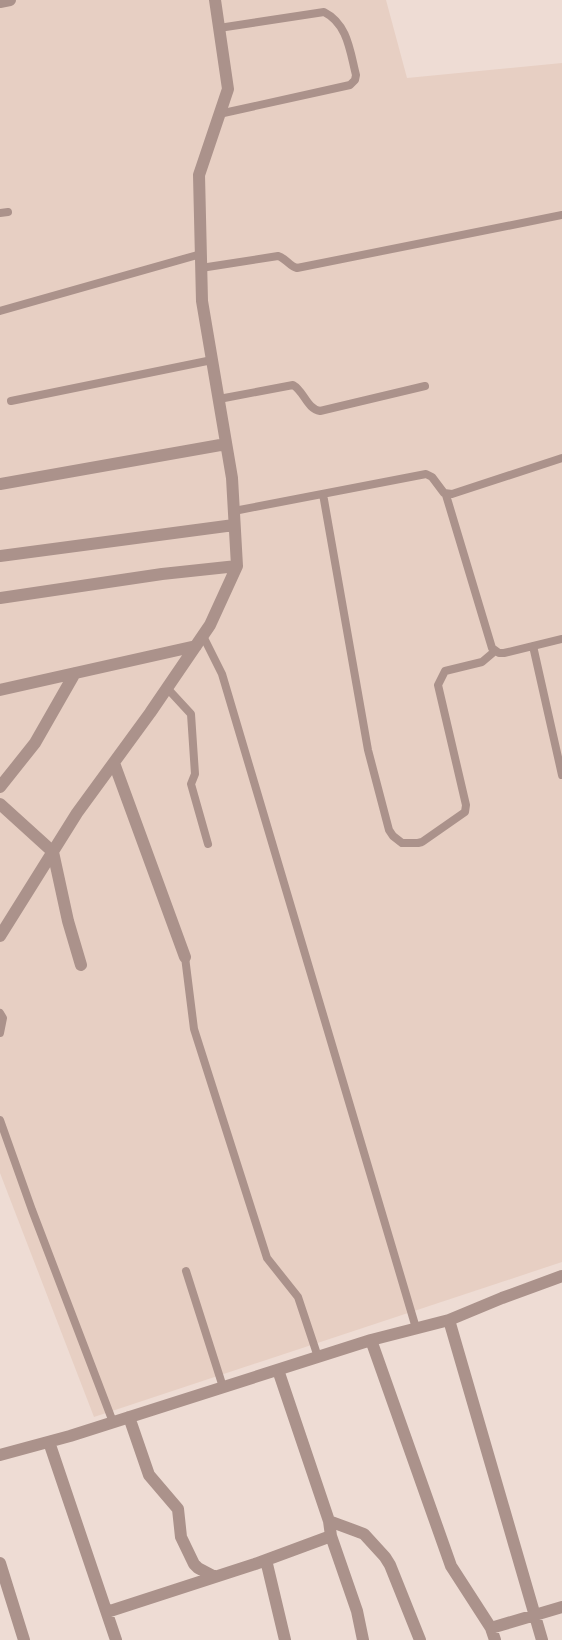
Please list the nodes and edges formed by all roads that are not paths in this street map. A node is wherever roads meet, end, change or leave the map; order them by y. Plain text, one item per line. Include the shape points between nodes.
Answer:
1 (10, 0) edge
2 (215, 0) edge
3 (0, 2) edge
4 (219, 28) junction
5 (219, 114) junction
6 (562, 215) edge
7 (201, 254) junction
8 (201, 268) junction
9 (0, 310) edge
10 (212, 360) junction
11 (425, 386) dead end
12 (218, 399) junction
13 (11, 401) dead end
14 (226, 444) junction
15 (562, 458) edge
16 (0, 484) edge
17 (323, 494) junction
18 (446, 495) junction
19 (234, 511) junction
20 (234, 525) junction
21 (0, 556) edge
22 (237, 566) junction
23 (0, 598) edge
24 (562, 640) edge
25 (199, 641) junction
26 (533, 646) junction
27 (495, 651) junction
28 (75, 673) junction
29 (167, 688) junction
30 (0, 690) edge
31 (114, 763) junction
32 (562, 775) edge
33 (0, 787) edge
34 (0, 804) edge
35 (208, 844) dead end
36 (53, 852) junction
37 (0, 936) edge
38 (185, 957) joint
39 (81, 965) dead end
40 (0, 1012) edge
41 (0, 1033) edge
42 (0, 1120) edge
43 (186, 1271) dead end
44 (562, 1276) edge
45 (449, 1320) junction
46 (416, 1328) junction
47 (371, 1340) junction
48 (318, 1357) junction
49 (278, 1370) junction
50 (223, 1387) junction
51 (129, 1417) junction
52 (113, 1422) junction
53 (49, 1442) junction
54 (0, 1455) edge
55 (329, 1521) junction
56 (331, 1536) junction
57 (266, 1560) junction
58 (0, 1563) edge
59 (215, 1576) junction
60 (5, 1594) edge
61 (562, 1607) edge
62 (107, 1612) junction
63 (534, 1616) junction
64 (491, 1628) junction
65 (24, 1640) edge
66 (116, 1640) edge
67 (285, 1640) edge
68 (363, 1640) edge
69 (420, 1640) edge
70 (495, 1640) edge
71 (542, 1640) edge

1 - 3 street
2 - 4 street
4 - 5 street via 228,89
4 - 5 lane via 324,12 342,27 356,75 350,85
5 - 7 street via 198,175
6 - 8 lane via 297,268 278,256
7 - 8 street
7 - 9 lane
8 - 10 street via 202,301
10 - 12 street
10 - 13 lane
11 - 12 lane via 320,411 313,408 293,385
12 - 14 street
14 - 16 street
14 - 19 street
15 - 18 lane
17 - 18 lane via 426,474
17 - 19 lane
17 - 27 lane via 368,750 389,830 402,843 422,842 465,812 438,684 444,671 482,662
18 - 27 lane
19 - 20 street
20 - 21 street
20 - 22 street
22 - 23 street
22 - 25 street via 210,625
24 - 26 lane
25 - 28 street
25 - 29 street
25 - 46 lane via 222,674
26 - 27 lane via 499,654
26 - 32 lane
28 - 30 street
28 - 33 street via 35,743
29 - 31 street
29 - 35 lane via 192,716 195,774 192,784
31 - 36 street
31 - 38 street
34 - 36 street
36 - 37 street
36 - 39 street
38 - 48 lane via 194,1029 267,1258 298,1297
40 - 41 lane via 3,1018
42 - 52 lane
43 - 50 lane
44 - 45 street
45 - 46 street
45 - 63 street
46 - 47 street
47 - 48 street
47 - 64 street via 451,1566
48 - 49 street
49 - 50 street
49 - 55 street
50 - 51 street
51 - 52 street
51 - 59 street via 149,1475 178,1510 181,1537 194,1564
52 - 53 street
53 - 54 street
53 - 62 street
55 - 56 street
55 - 69 street via 364,1534 385,1557
56 - 57 street
56 - 68 street via 357,1611
57 - 59 street
57 - 67 street
58 - 60 street
59 - 62 street
60 - 65 street
61 - 63 street
62 - 66 street
63 - 64 street
63 - 71 street
64 - 70 street

